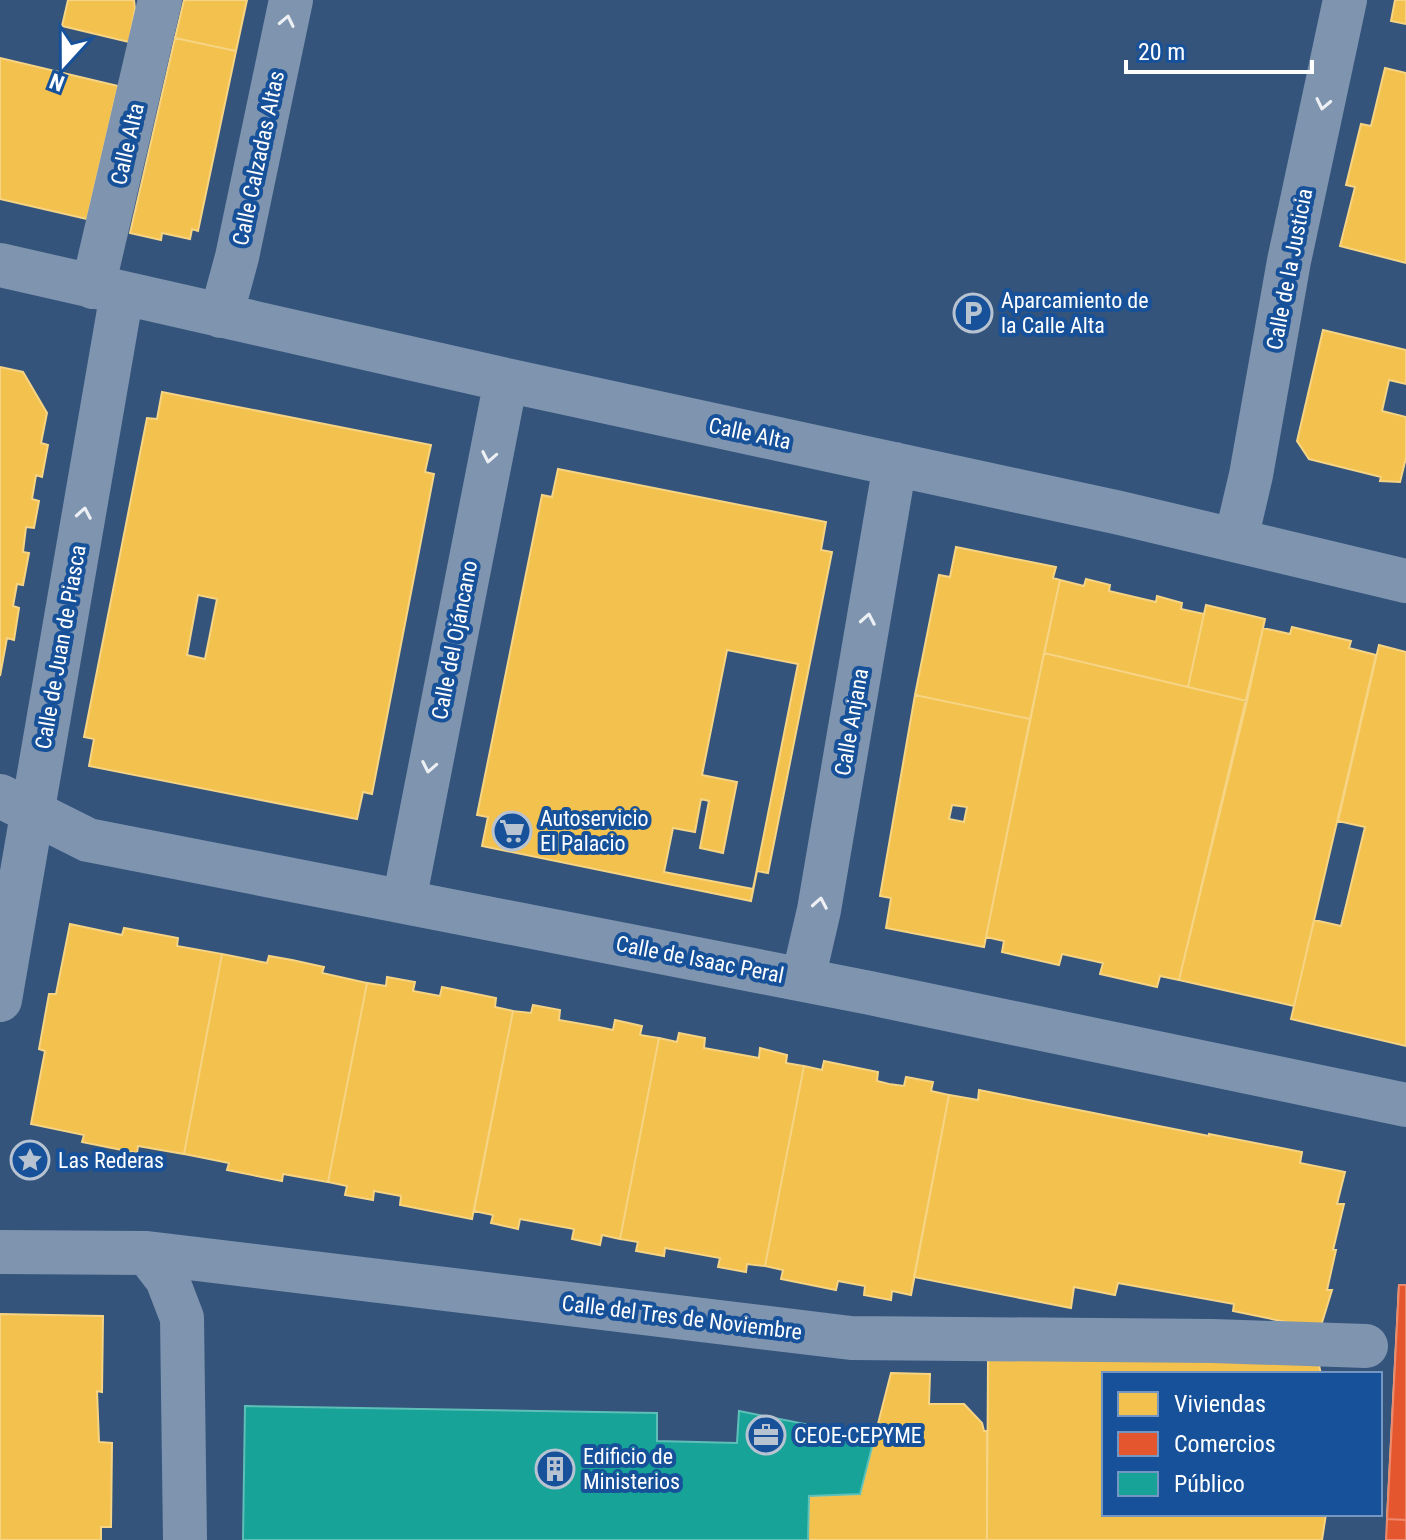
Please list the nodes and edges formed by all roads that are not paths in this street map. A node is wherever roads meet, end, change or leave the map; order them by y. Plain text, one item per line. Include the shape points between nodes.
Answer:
1 (160, 0) edge
2 (291, 0) edge
3 (1345, 0) edge
4 (0, 265) edge
5 (107, 290) junction
6 (221, 316) junction
7 (506, 380) junction
8 (895, 464) junction
9 (1236, 539) junction
10 (1406, 581) edge
11 (16, 803) edge
12 (404, 901) junction
13 (803, 979) junction
14 (0, 1000) edge
15 (1406, 1105) edge
16 (0, 1252) edge
17 (147, 1253) junction
18 (1366, 1346) dead end
19 (185, 1540) edge

1 - 5 street, Calle Alta
6 -> 2 street, Calle Calzadas Altas
3 -> 9 street, Calle de la Justicia
4 - 5 street, Calle Alta
5 - 6 street, Calle Alta
11 -> 5 street, Calle de Juan de Piasca
6 - 7 street, Calle Alta
7 - 8 street, Calle Alta
7 -> 12 street, Calle del Ojáncano
8 - 9 street, Calle Alta
13 -> 8 street, Calle Anjana
9 - 10 street, Calle Alta
11 - 12 street, Calle de Isaac Peral via 88,840
11 - 14 street, Calle de Juan de Piasca via 23,878
12 - 13 street, Calle de Isaac Peral
13 - 15 street, Calle de Isaac Peral
16 - 17 street, Calle del Tres de Noviembre
17 - 18 street, Calle del Tres de Noviembre via 851,1338
17 - 19 street via 167,1279 182,1318

